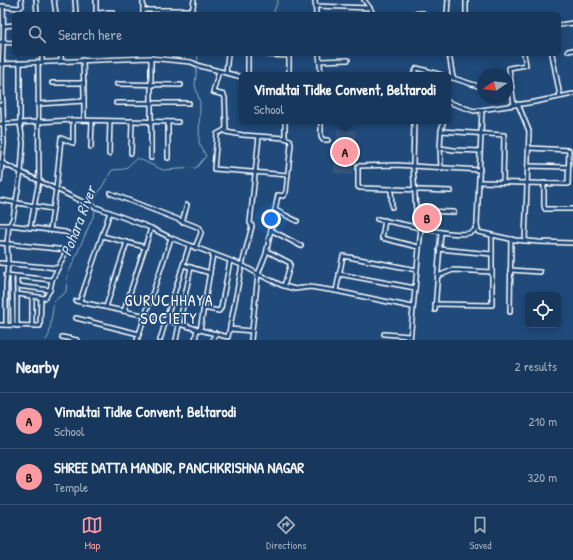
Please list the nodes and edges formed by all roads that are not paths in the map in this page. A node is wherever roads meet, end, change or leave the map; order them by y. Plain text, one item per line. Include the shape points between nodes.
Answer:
1 (22, 0) edge
2 (36, 0) edge
3 (54, 0) edge
4 (75, 0) edge
5 (96, 0) edge
6 (143, 0) edge
7 (194, 0) edge
8 (315, 0) edge
9 (364, 0) edge
10 (448, 0) edge
11 (466, 0) edge
12 (1, 6) edge
13 (316, 6) junction
14 (352, 8) junction
15 (370, 8) junction
16 (36, 12) edge
17 (56, 12) edge
18 (76, 12) edge
19 (96, 12) edge
20 (143, 12) edge
21 (192, 12) edge
22 (316, 12) edge
23 (352, 12) edge
24 (372, 12) edge
25 (447, 12) edge
26 (466, 12) edge
27 (3, 23) edge
28 (573, 23) edge
29 (561, 25) edge
30 (2, 42) edge
31 (12, 43) edge
32 (573, 50) edge
33 (568, 51) dead end
34 (42, 56) edge
35 (61, 56) edge
36 (98, 56) edge
37 (142, 56) edge
38 (228, 56) edge
39 (248, 56) edge
40 (289, 56) edge
41 (319, 56) edge
42 (449, 56) edge
43 (524, 56) edge
44 (552, 56) edge
45 (151, 58) junction
46 (83, 60) junction
47 (98, 60) junction
48 (348, 60) dead end
49 (61, 61) junction
50 (320, 61) junction
51 (40, 62) junction
52 (20, 63) junction
53 (1, 64) edge
54 (219, 71) junction
55 (248, 72) edge
56 (289, 72) edge
57 (321, 72) edge
58 (415, 72) edge
59 (433, 72) edge
60 (226, 73) junction
61 (239, 76) edge
62 (453, 78) joint
63 (1, 82) edge
64 (52, 83) dead end
65 (84, 83) junction
66 (117, 84) dead end
67 (151, 84) junction
68 (181, 85) dead end
69 (477, 86) edge
70 (573, 94) edge
71 (560, 96) junction
72 (84, 101) junction
73 (116, 102) dead end
74 (151, 103) junction
75 (189, 103) dead end
76 (451, 103) edge
77 (38, 104) junction
78 (518, 104) junction
79 (1, 105) edge
80 (514, 105) junction
81 (482, 110) junction
82 (73, 120) junction
83 (84, 120) junction
84 (92, 120) junction
85 (110, 121) junction
86 (132, 121) junction
87 (151, 121) junction
88 (38, 122) junction
89 (168, 122) junction
90 (178, 122) dead end
91 (1, 123) edge
92 (20, 123) junction
93 (286, 124) edge
94 (321, 124) edge
95 (414, 124) edge
96 (443, 124) edge
97 (226, 130) junction
98 (441, 131) junction
99 (481, 133) junction
100 (259, 136) junction
101 (285, 138) junction
102 (328, 140) dead end
103 (91, 147) dead end
104 (440, 148) junction
105 (529, 148) junction
106 (480, 151) junction
107 (131, 153) dead end
108 (109, 154) dead end
109 (151, 158) dead end
110 (168, 158) dead end
111 (1, 163) edge
112 (413, 166) junction
113 (528, 166) junction
114 (568, 167) junction
115 (441, 168) junction
116 (480, 170) junction
117 (21, 172) junction
118 (255, 172) junction
119 (288, 176) junction
120 (0, 181) edge
121 (39, 181) junction
122 (479, 182) junction
123 (503, 182) junction
124 (528, 183) junction
125 (544, 183) junction
126 (56, 189) junction
127 (391, 189) junction
128 (415, 189) junction
129 (452, 191) dead end
130 (110, 193) dead end
131 (0, 200) edge
132 (16, 203) junction
133 (187, 205) dead end
134 (34, 206) junction
135 (392, 207) dead end
136 (52, 208) junction
137 (275, 210) junction
138 (573, 210) edge
139 (416, 211) junction
140 (110, 212) junction
141 (454, 212) dead end
142 (377, 219) dead end
143 (385, 220) junction
144 (297, 221) dead end
145 (182, 222) junction
146 (477, 224) junction
147 (0, 225) edge
148 (9, 225) junction
149 (416, 227) junction
150 (30, 228) junction
151 (151, 228) junction
152 (421, 228) junction
153 (50, 230) junction
154 (271, 230) junction
155 (441, 232) junction
156 (102, 236) junction
157 (492, 236) junction
158 (171, 238) junction
159 (511, 239) junction
160 (525, 241) junction
161 (127, 242) junction
162 (0, 243) edge
163 (7, 243) junction
164 (573, 243) edge
165 (189, 246) junction
166 (301, 246) dead end
167 (418, 246) junction
168 (145, 247) junction
169 (195, 248) junction
170 (439, 249) junction
171 (67, 250) junction
172 (267, 251) junction
173 (213, 254) junction
174 (492, 254) junction
175 (230, 261) junction
176 (0, 263) edge
177 (8, 264) junction
178 (183, 265) junction
179 (242, 265) junction
180 (191, 267) junction
181 (58, 268) junction
182 (416, 270) junction
183 (510, 270) junction
184 (492, 272) junction
185 (540, 272) dead end
186 (210, 273) junction
187 (258, 274) junction
188 (339, 274) junction
189 (6, 275) junction
190 (12, 276) junction
191 (438, 276) junction
192 (17, 277) junction
193 (52, 280) junction
194 (17, 286) junction
195 (284, 286) junction
196 (415, 288) junction
197 (50, 290) junction
198 (336, 291) junction
199 (17, 294) junction
200 (32, 296) junction
201 (41, 298) junction
202 (435, 304) junction
203 (106, 307) junction
204 (412, 307) junction
205 (203, 308) junction
206 (435, 310) dead end
207 (124, 311) junction
208 (510, 312) dead end
209 (145, 316) junction
210 (76, 318) dead end
211 (166, 320) junction
212 (179, 324) junction
213 (0, 325) edge
214 (6, 325) junction
215 (15, 326) junction
216 (32, 326) junction
217 (198, 329) junction
218 (230, 329) junction
219 (252, 330) junction
220 (215, 333) junction
221 (139, 334) junction
222 (384, 334) dead end
223 (410, 336) junction
224 (62, 337) dead end
225 (228, 338) edge
226 (77, 340) edge
227 (137, 340) edge
228 (160, 340) edge
229 (176, 340) edge
230 (195, 340) edge
231 (214, 340) edge
232 (251, 340) edge
233 (410, 340) edge

1 - 12 street via 21,8
2 - 16 street
3 - 17 street
4 - 18 street
5 - 19 street
6 - 20 street
7 - 21 street
8 - 13 street
9 - 15 street
10 - 25 street
11 - 26 street
12 - 27 street
13 - 14 street
13 - 22 street
14 - 15 street
14 - 23 street
15 - 24 street
20 - 21 street
27 - 30 street
28 - 29 street
30 - 31 street
30 - 53 street
32 - 33 street
34 - 51 street
35 - 49 street
36 - 47 street
37 - 45 street
37 - 47 street
38 - 60 street
39 - 55 street
40 - 56 street
41 - 50 street
42 - 62 street
43 - 80 street via 526,65 509,68
44 - 71 street
45 - 54 street via 191,62
45 - 67 street
46 - 47 street
46 - 49 street
46 - 65 street
48 - 50 street
49 - 51 street
50 - 57 street
51 - 52 street
51 - 77 street
52 - 53 street
52 - 92 street
53 - 63 street
54 - 60 street
54 - 97 street via 213,92 224,95
58 - 59 street via 420,68
60 - 61 street
62 - 69 street
63 - 79 street
64 - 65 street
65 - 72 street
66 - 67 street
67 - 68 street
67 - 74 street
70 - 71 street
71 - 78 street
72 - 77 street
72 - 83 street
73 - 74 street
74 - 75 street
74 - 87 street
76 - 81 street via 474,111
77 - 88 street
78 - 80 street
78 - 105 street via 529,131
79 - 91 street
80 - 81 street
81 - 99 street
82 - 83 street
82 - 88 street
82 - 126 street via 73,143 61,138
83 - 84 street
84 - 85 street
84 - 103 street
85 - 86 street
85 - 108 street
86 - 87 street
86 - 107 street
87 - 89 street
87 - 109 street
88 - 92 street
88 - 121 street
89 - 90 street
89 - 110 street
91 - 92 street
91 - 111 street via 4,144
92 - 117 street via 23,143
93 - 101 street
94 - 102 street via 321,137
95 - 112 street
96 - 98 street
97 - 100 street via 228,133
97 - 118 street via 217,134 214,169
98 - 99 street
98 - 104 street
99 - 106 street
99 - 123 street via 503,134 505,137
100 - 101 street
100 - 118 street
101 - 119 street via 290,140 291,144
104 - 106 street
104 - 115 street
105 - 113 street
105 - 114 street via 569,150
106 - 116 street
111 - 117 street
111 - 120 street
112 - 115 street
112 - 127 street via 358,166 358,187
112 - 128 street
113 - 114 street
113 - 124 street
114 - 125 street via 568,184
115 - 116 street
116 - 122 street
117 - 121 street
117 - 132 street
118 - 119 street
118 - 179 street via 250,223 252,226
119 - 137 street via 285,195 278,195
121 - 126 street
121 - 134 street
122 - 123 street
122 - 146 street
123 - 124 street
124 - 125 street
124 - 160 street
125 - 138 street via 545,209
126 - 136 street
126 - 140 street
127 - 128 street
127 - 135 street
128 - 129 street
128 - 139 street
130 - 145 street
131 - 132 street
132 - 134 street
132 - 148 street
133 - 145 street
134 - 136 street
134 - 150 street
136 - 153 street
137 - 144 street
137 - 154 street
139 - 141 street
139 - 149 street
140 - 151 street
140 - 156 street
142 - 143 street
143 - 149 street
143 - 167 street via 382,238
145 - 169 street via 200,228 201,233
146 - 155 street via 470,234
146 - 157 street via 477,231 480,234
147 - 148 street
148 - 150 street
148 - 163 street
149 - 152 street
150 - 153 street
151 - 158 street
151 - 168 street
152 - 155 street
152 - 167 street
153 - 171 street via 74,236
154 - 166 street
154 - 172 street
155 - 170 street
156 - 161 street
156 - 203 street via 78,301
157 - 159 street
157 - 174 street
158 - 165 street
158 - 209 street
159 - 160 street
159 - 183 street
160 - 164 street
161 - 168 street
161 - 203 street
162 - 163 street
163 - 171 street
163 - 177 street
165 - 169 street
165 - 178 street
167 - 182 street
168 - 207 street
169 - 173 street
170 - 174 street
170 - 191 street
171 - 181 street
172 - 187 street
172 - 195 street via 290,263
173 - 175 street
173 - 186 street
174 - 184 street
175 - 179 street
175 - 205 street via 221,308 219,311
176 - 177 street
177 - 181 street
177 - 189 street
178 - 180 street
178 - 211 street
179 - 187 street
179 - 218 street
180 - 186 street
180 - 212 street
181 - 193 street
182 - 188 street via 345,256 342,258
182 - 196 street
183 - 185 street
183 - 208 street
184 - 191 street via 453,270
184 - 202 street via 492,305
186 - 205 street
187 - 195 street
187 - 219 street
188 - 196 street
188 - 198 street
189 - 190 street
189 - 214 street
190 - 192 street
190 - 215 street
191 - 202 street
192 - 193 street
192 - 194 street
193 - 197 street
194 - 197 street
194 - 199 street
195 - 198 street
196 - 204 street
197 - 201 street via 45,298
198 - 204 street
199 - 200 street
199 - 215 street
200 - 201 street
200 - 216 street
201 - 216 street via 40,326
202 - 206 street
203 - 207 street
204 - 223 street
205 - 217 street
207 - 209 street
209 - 211 street
209 - 221 street
210 - 221 street
211 - 212 street
211 - 228 street
212 - 217 street
212 - 229 street
213 - 214 street
214 - 215 street
215 - 216 street
217 - 220 street
217 - 230 street
218 - 219 street
218 - 225 street
219 - 232 street
220 - 225 street
220 - 231 street
221 - 227 street
222 - 223 street
223 - 233 street
224 - 226 street

